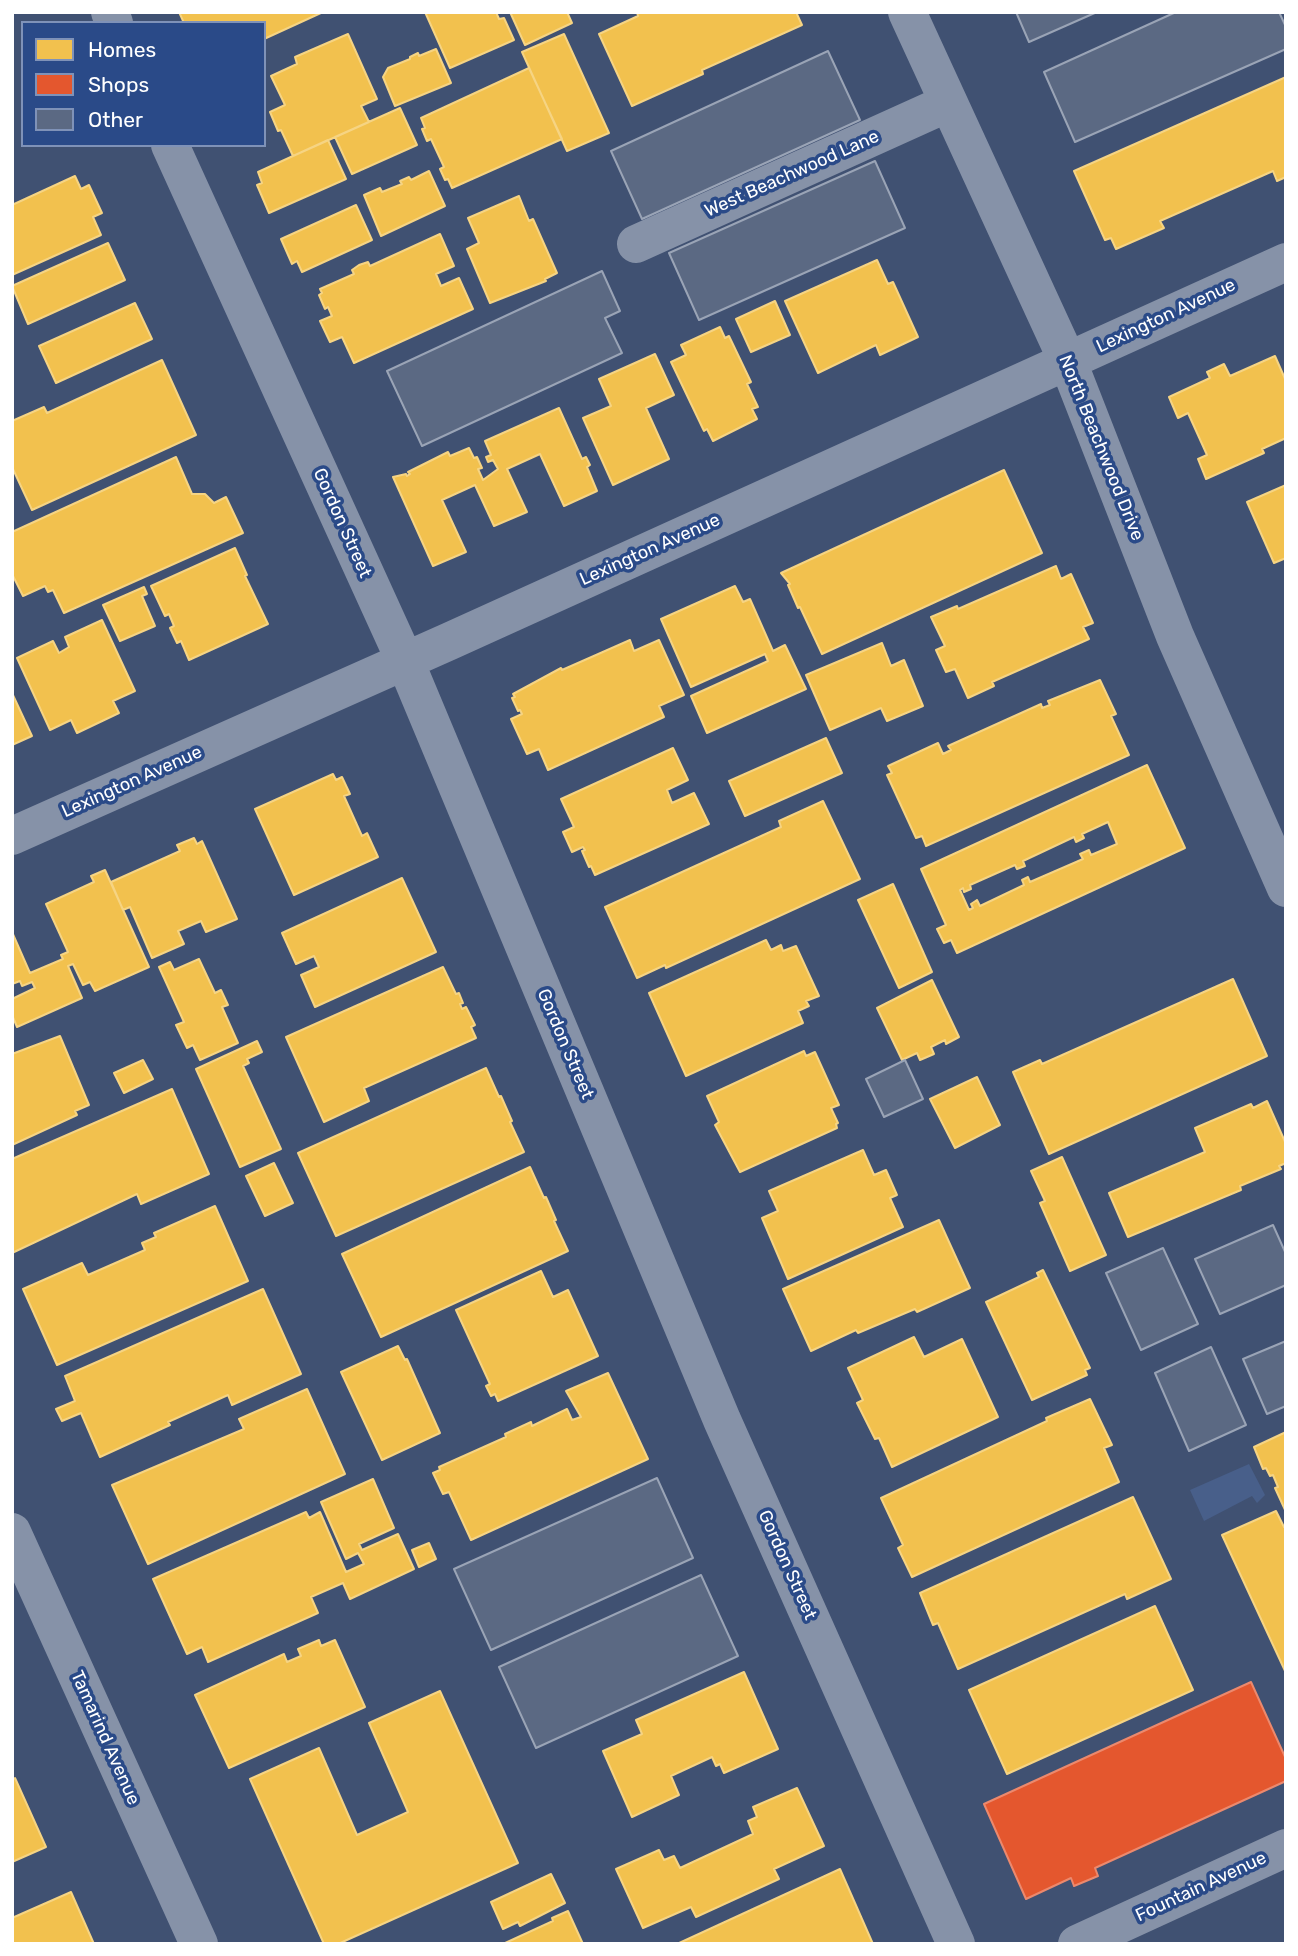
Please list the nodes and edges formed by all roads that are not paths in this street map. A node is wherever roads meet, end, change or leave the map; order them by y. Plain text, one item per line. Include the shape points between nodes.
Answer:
1 (907, 12) edge
2 (948, 103) junction
3 (171, 147) edge
4 (636, 244) dead end
5 (1286, 262) edge
6 (1068, 362) junction
7 (405, 661) junction
8 (12, 836) edge
9 (1286, 888) edge
10 (12, 1532) edge
11 (1286, 1848) edge
12 (199, 1944) edge
13 (956, 1944) edge
14 (1077, 1944) edge

1 - 2 street, North Beachwood Drive
2 - 4 street, West Beachwood Lane
2 - 6 street, North Beachwood Drive
3 - 7 street, Gordon Street
5 - 6 street, Lexington Avenue
6 - 7 street, Lexington Avenue
6 - 9 street, North Beachwood Drive via 1175,636
7 - 8 street, Lexington Avenue
7 - 13 street, Gordon Street via 722,1420
10 - 12 street, Tamarind Avenue
11 - 14 street, Fountain Avenue

